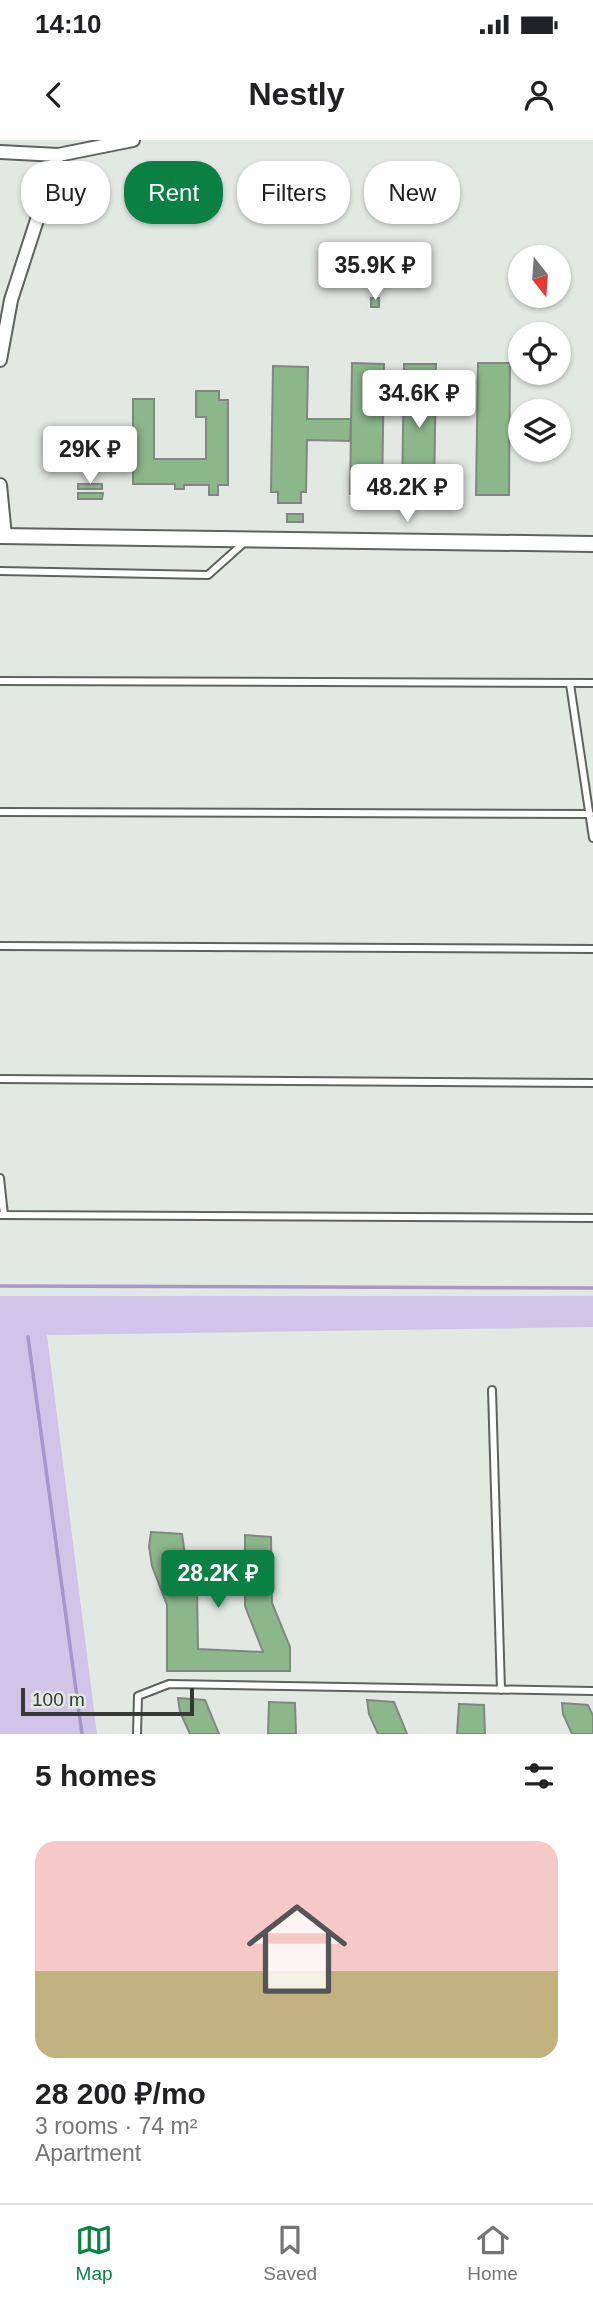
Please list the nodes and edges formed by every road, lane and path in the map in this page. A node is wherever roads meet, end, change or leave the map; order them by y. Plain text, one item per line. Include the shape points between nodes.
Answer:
1 (133, 140) edge
2 (0, 152) edge
3 (58, 155) junction
4 (0, 360) edge
5 (0, 485) edge
6 (3, 536) edge
7 (247, 539) junction
8 (593, 544) edge
9 (0, 571) edge
10 (0, 681) edge
11 (593, 683) edge
12 (570, 684) junction
13 (0, 812) edge
14 (590, 814) junction
15 (593, 838) edge
16 (0, 946) edge
17 (593, 949) edge
18 (0, 1079) edge
19 (593, 1083) edge
20 (0, 1178) edge
21 (2, 1215) edge
22 (593, 1217) edge
23 (492, 1390) dead end
24 (501, 1690) junction
25 (593, 1691) edge
26 (137, 1734) edge

1 - 3 street
2 - 3 street
3 - 4 street via 11,300
5 - 6 street
6 - 7 street
7 - 8 street
7 - 9 lane via 208,575
10 - 12 lane
11 - 12 lane
12 - 14 lane
13 - 14 lane
14 - 15 lane
16 - 17 lane
18 - 19 lane
20 - 21 lane
21 - 22 lane
23 - 24 lane
24 - 25 lane
24 - 26 lane via 169,1684 138,1696

